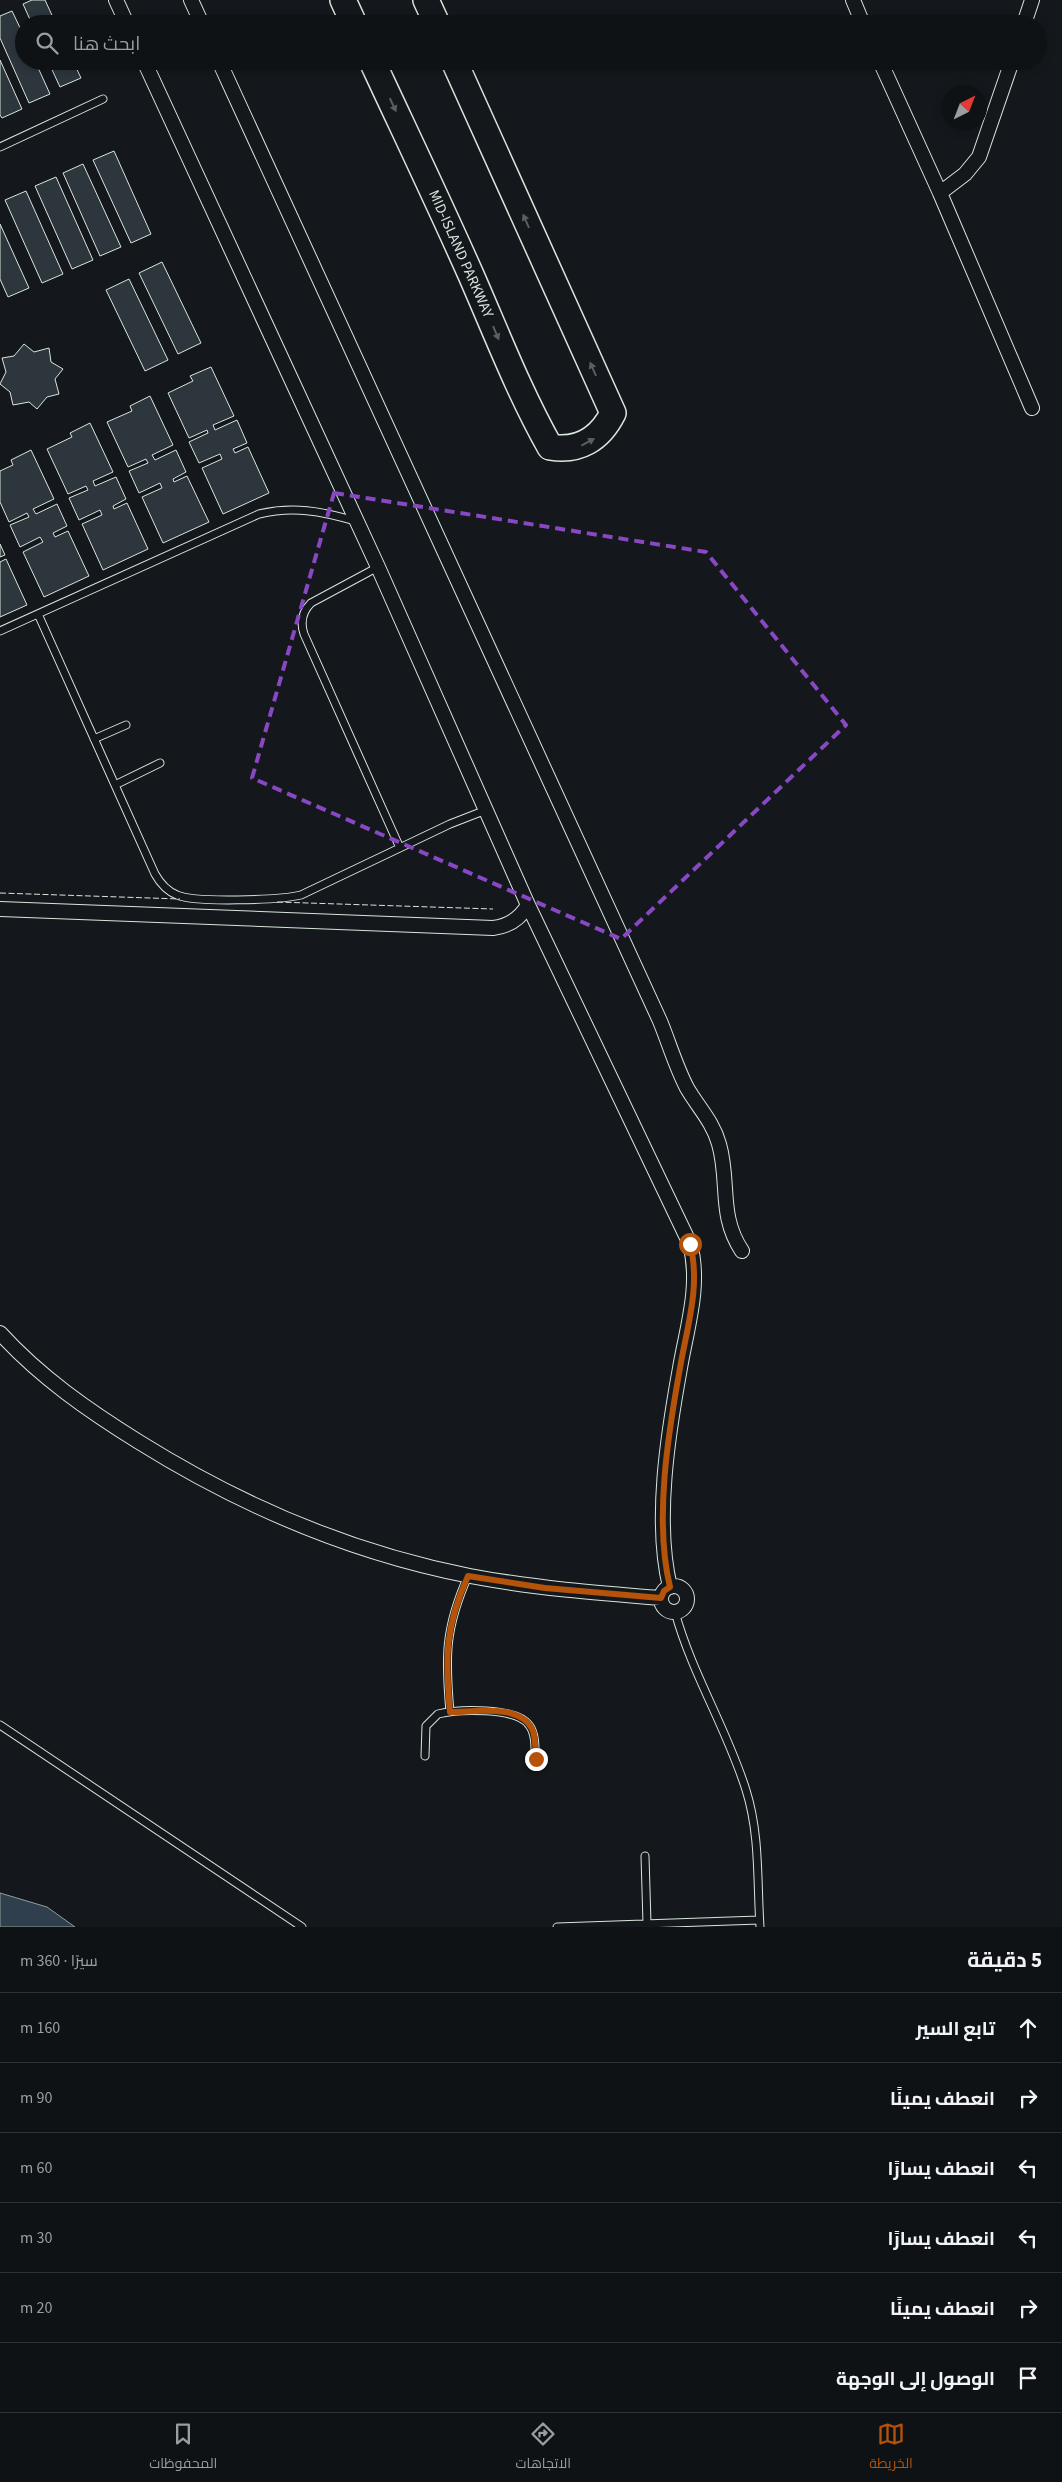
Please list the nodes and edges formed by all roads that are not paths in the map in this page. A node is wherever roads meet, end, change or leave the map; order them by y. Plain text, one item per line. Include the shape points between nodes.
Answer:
1 (116, 0) edge
2 (191, 0) edge
3 (343, 0) edge
4 (426, 0) edge
5 (852, 0) edge
6 (1032, 0) edge
7 (123, 15) edge
8 (198, 15) edge
9 (350, 15) edge
10 (433, 15) edge
11 (859, 15) edge
12 (1027, 15) edge
13 (148, 70) edge
14 (223, 70) edge
15 (376, 70) edge
16 (458, 70) edge
17 (884, 70) edge
18 (1009, 70) edge
19 (103, 99) dead end
20 (0, 147) edge
21 (940, 193) junction
22 (1032, 408) dead end
23 (355, 521) junction
24 (378, 568) junction
25 (38, 614) junction
26 (0, 631) edge
27 (126, 725) dead end
28 (94, 739) junction
29 (160, 763) dead end
30 (115, 785) junction
31 (486, 810) junction
32 (400, 848) junction
33 (528, 905) junction
34 (0, 909) edge
35 (742, 1251) dead end
36 (0, 1333) edge
37 (468, 1576) junction
38 (665, 1592) junction
39 (674, 1612) junction
40 (450, 1712) junction
41 (0, 1725) edge
42 (425, 1756) dead end
43 (536, 1759) dead end
44 (645, 1856) dead end
45 (759, 1923) edge
46 (647, 1924) junction
47 (302, 1927) edge
48 (557, 1927) edge

1 - 7 street
2 - 8 street
3 - 9 highway
4 - 10 highway
5 - 11 street
6 - 12 street
13 - 23 street
14 - 35 street via 660,1021 686,1086 716,1133 722,1155 726,1218
15 -> 16 highway, MID-ISLAND PARKWAY via 454,236 518,384 550,446 569,448 587,443 602,432 613,413
17 - 21 street
18 - 21 street via 979,157 965,174
19 - 20 lane
21 - 22 street
23 - 24 street
23 - 25 lane via 312,510 276,510 259,514
24 - 31 street
24 - 32 lane via 311,603 303,614 302,628
25 - 26 lane
25 - 28 lane
27 - 28 lane
28 - 30 lane
29 - 30 lane
30 - 32 lane via 159,881 170,892 184,898 276,899 301,895
31 - 32 lane
31 - 33 street
33 - 34 street via 510,924 493,928
33 - 38 street via 693,1254 694,1289 674,1404 664,1512
36 - 37 street via 36,1369 82,1404 213,1485 344,1542
37 - 38 street via 545,1588
37 - 40 lane via 453,1616 447,1647
38 - 39 street via 664,1608
38 - 39 street via 680,1588 687,1597 684,1607
39 - 45 lane via 749,1802 756,1842
40 - 42 lane via 433,1716 426,1726
40 - 43 lane via 517,1715 532,1730
41 - 47 lane
44 - 46 lane
45 - 46 lane
46 - 48 lane

